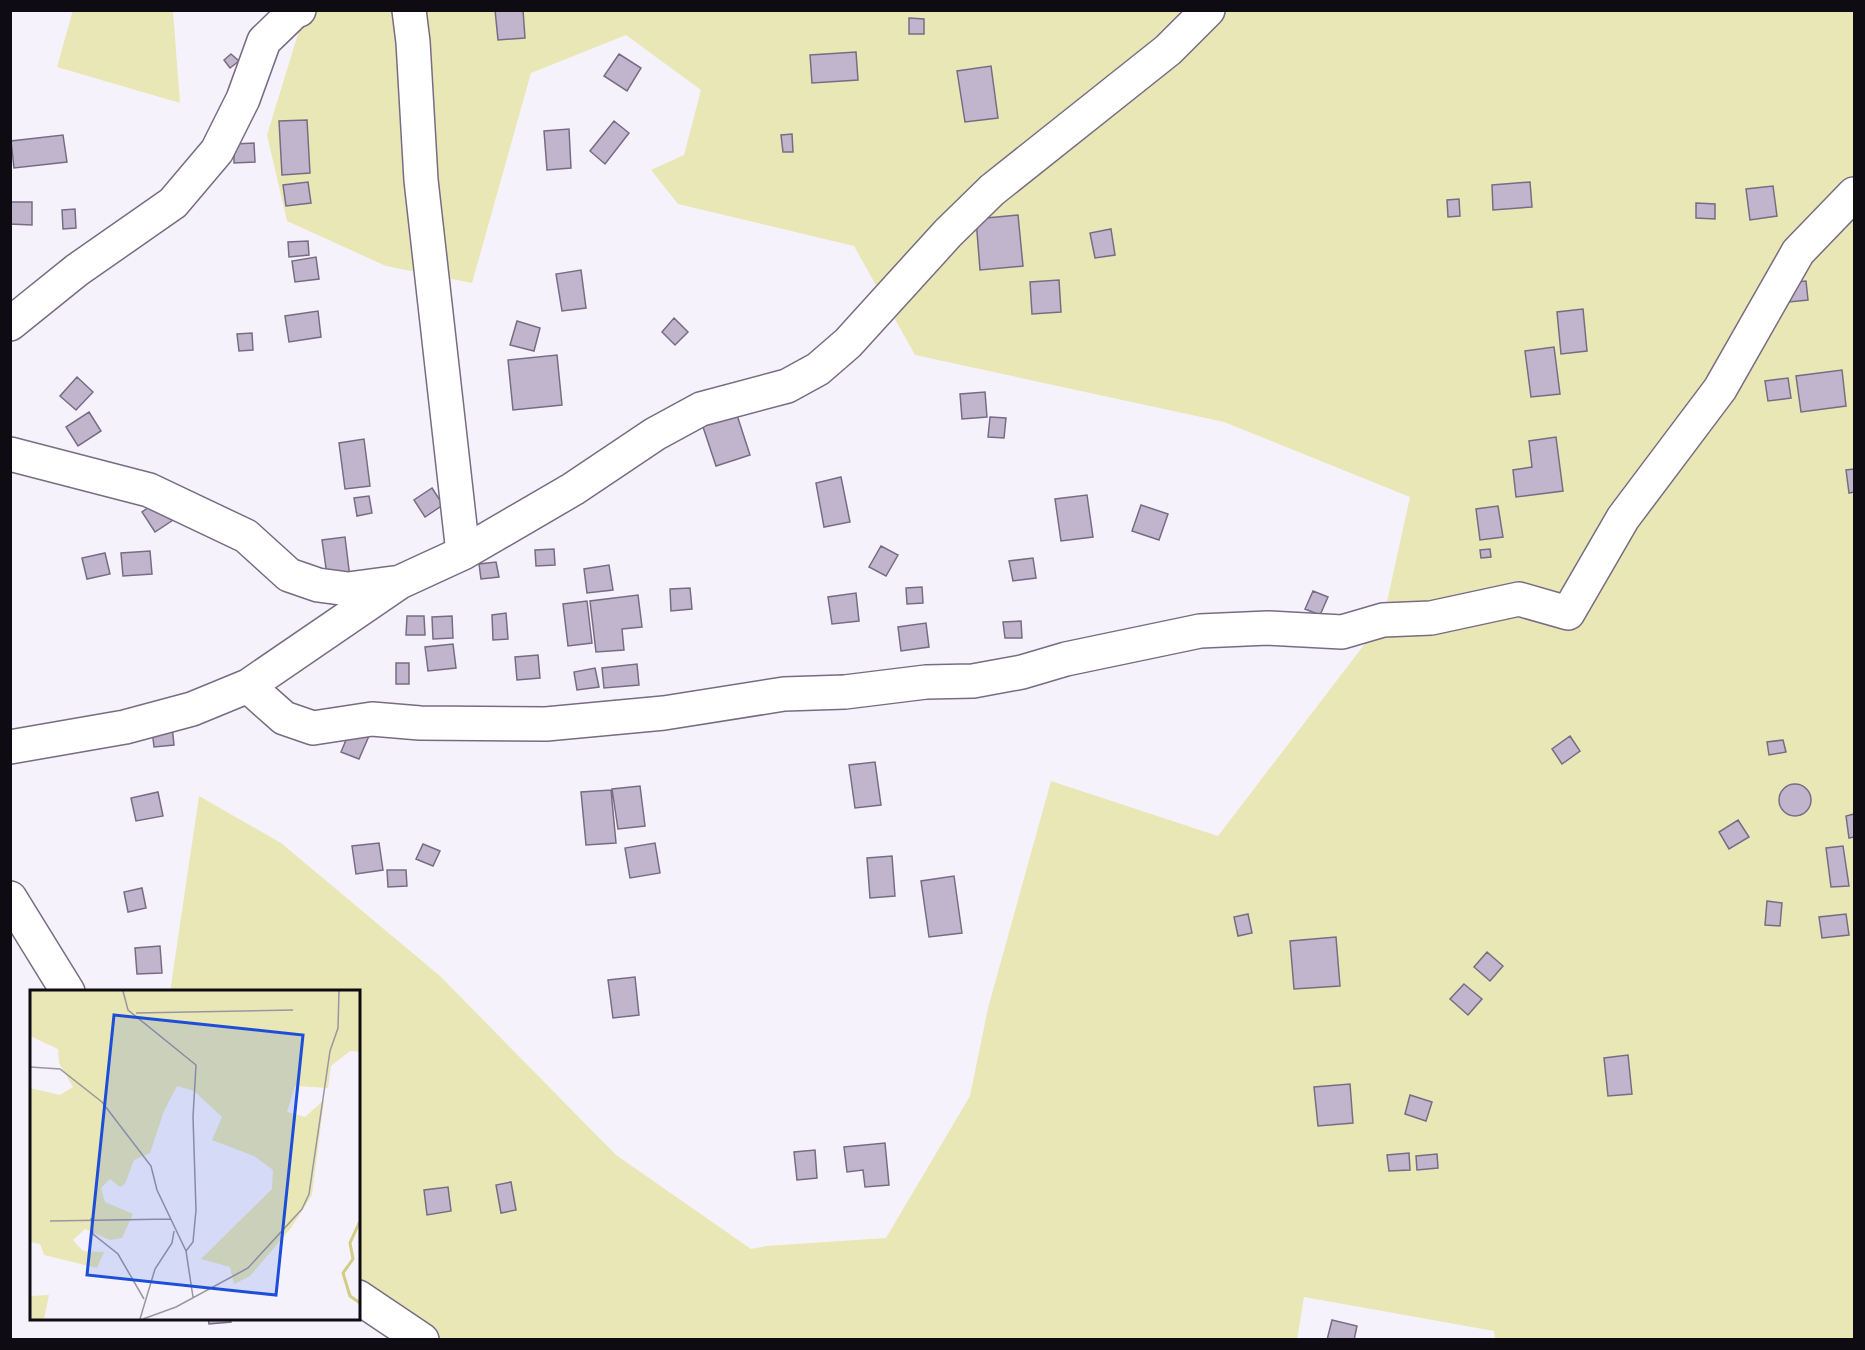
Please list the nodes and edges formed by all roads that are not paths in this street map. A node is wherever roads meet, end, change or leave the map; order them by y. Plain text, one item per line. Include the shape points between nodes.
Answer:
1 (299, 10) edge
2 (409, 10) edge
3 (1208, 10) edge
4 (1854, 194) edge
5 (10, 324) edge
6 (10, 454) edge
7 (463, 553) junction
8 (400, 582) junction
9 (248, 686) junction
10 (10, 747) edge
11 (10, 897) edge
12 (67, 990) edge
13 (360, 1298) edge
14 (422, 1340) edge

1 - 5 street via 264,41 243,99 217,151 173,203 77,270
2 - 7 street via 421,180
3 - 7 street via 1168,50 992,190 848,343 818,369 787,386 701,409
4 - 9 street via 1798,252 1720,389 1623,518 1568,613 1519,599 1431,618 1383,620 1342,632 1268,628 1200,631 974,681 784,694 664,713 546,724 372,719 313,728 284,718
6 - 8 street via 149,490 246,536 289,575 318,585 348,589
7 - 8 street
8 - 9 street
9 - 10 street via 192,709 125,727
11 - 12 street
13 - 14 street

